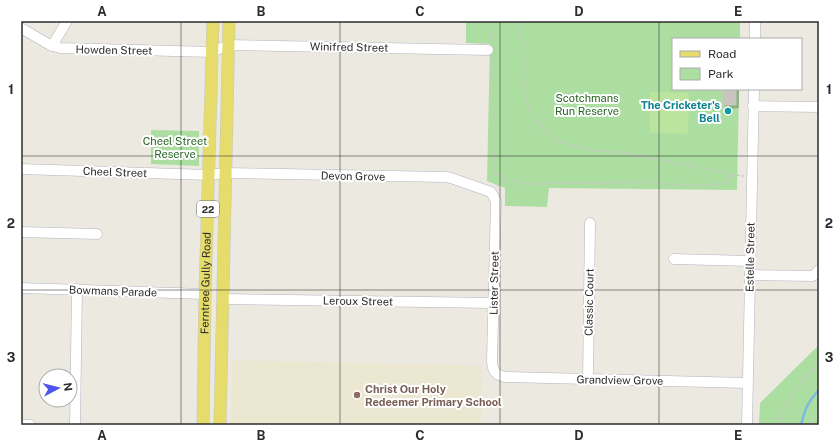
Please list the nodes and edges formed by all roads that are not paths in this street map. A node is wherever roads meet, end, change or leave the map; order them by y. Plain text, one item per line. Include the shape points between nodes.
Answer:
1 (67, 21) edge
2 (213, 21) edge
3 (229, 21) edge
4 (755, 21) edge
5 (21, 28) edge
6 (755, 38) edge
7 (228, 45) junction
8 (52, 46) junction
9 (491, 50) road end
10 (212, 52) junction
11 (754, 90) edge
12 (753, 106) junction
13 (819, 107) edge
14 (21, 169) edge
15 (225, 174) junction
16 (209, 175) junction
17 (493, 194) joint
18 (590, 223) dead end
19 (21, 232) edge
20 (97, 234) dead end
21 (674, 259) dead end
22 (750, 261) junction
23 (819, 270) edge
24 (750, 275) junction
25 (21, 288) edge
26 (77, 289) junction
27 (205, 294) junction
28 (21, 299) edge
29 (224, 299) junction
30 (493, 303) junction
31 (494, 371) joint
32 (588, 380) junction
33 (747, 383) junction
34 (21, 425) edge
35 (30, 425) edge
36 (75, 425) edge
37 (203, 425) edge
38 (220, 425) edge
39 (747, 425) edge

1 - 8 street
2 - 10 main road, Ferntree Gully Road / 22
3 - 7 main road, Ferntree Gully Road / 22
4 - 6 street
5 - 8 street, Howden Street
7 - 9 street, Winifred Street
7 - 10 street, Winifred Street
7 - 15 main road, Ferntree Gully Road / 22
8 - 10 street, Howden Street
10 - 16 main road, Ferntree Gully Road / 22
11 - 12 street, Estelle Street
12 - 13 street
12 - 22 street, Estelle Street
14 - 16 street, Cheel Street
15 - 16 street, Devon Grove
15 - 17 street, Devon Grove via 445,177
15 - 29 main road, Ferntree Gully Road / 22
16 - 27 main road, Ferntree Gully Road / 22
17 - 30 street, Lister Street via 496,207
18 - 32 street, Classic Court
19 - 20 street
21 - 22 street
22 - 24 street, Estelle Street
23 - 24 street via 813,276
24 - 33 street, Estelle Street
25 - 26 street, Bowmans Parade
25 - 28 street
26 - 27 street, Bowmans Parade
26 - 36 street
27 - 37 main road, Ferntree Gully Road / 22
29 - 30 street, Leroux Street
29 - 38 main road, Ferntree Gully Road / 22
30 - 31 street, Lister Street
31 - 32 street, Grandview Grove via 505,377
32 - 33 street, Grandview Grove
33 - 39 street, Estelle Street
34 - 35 street

